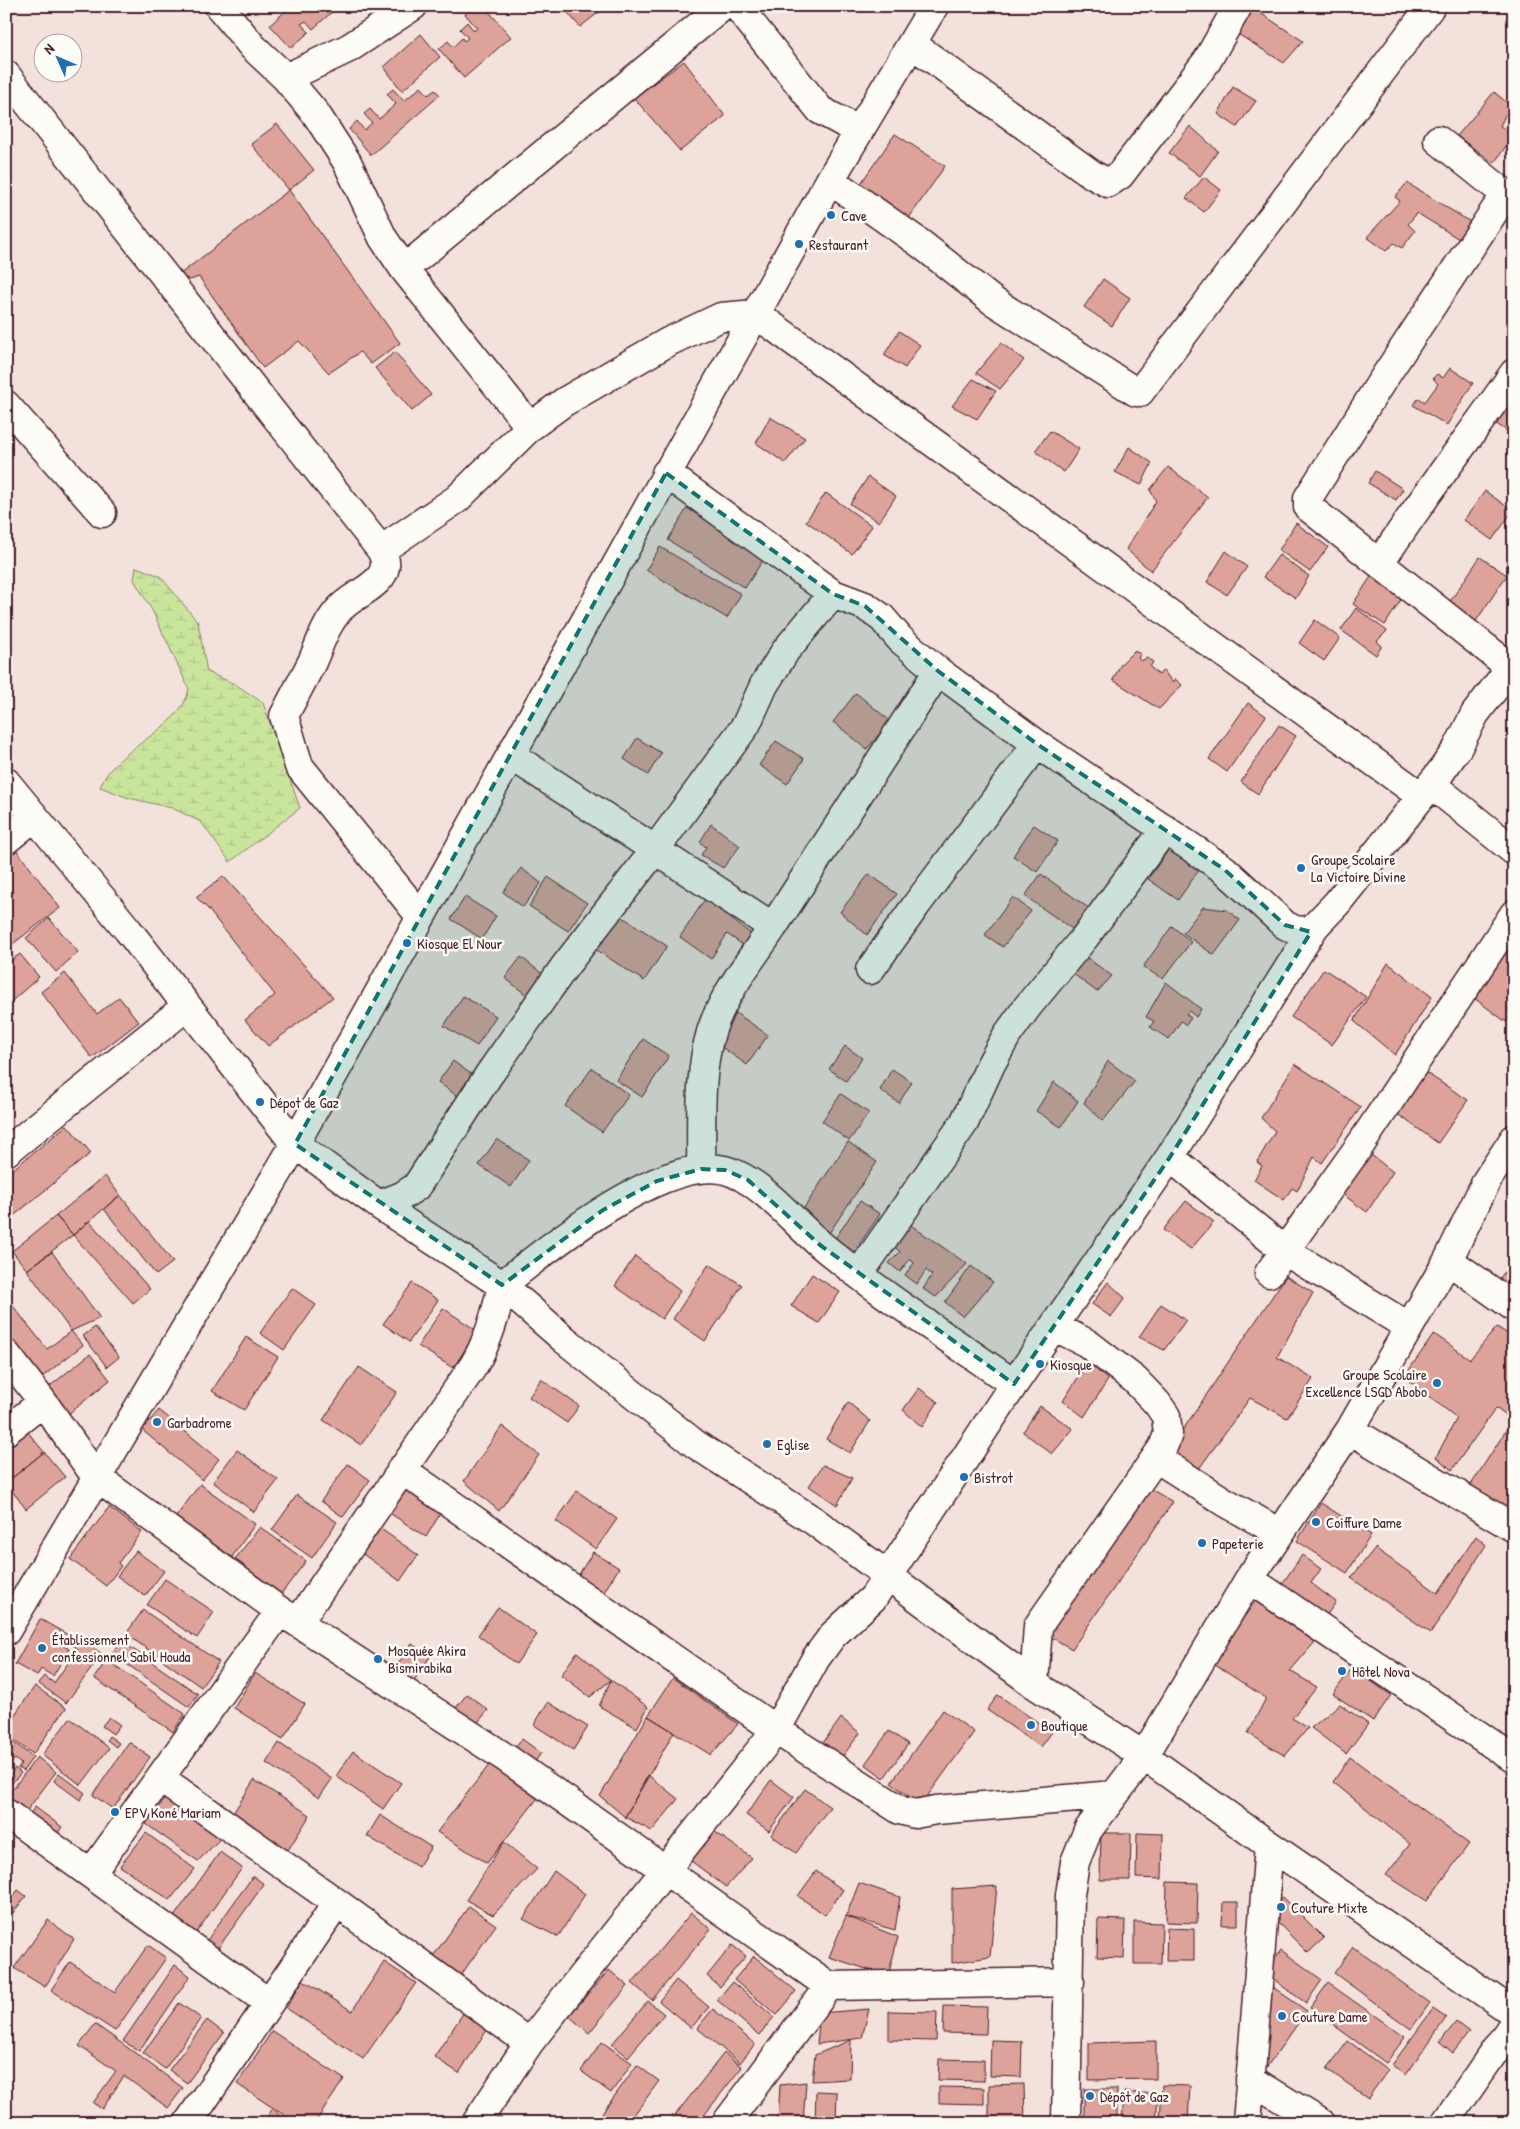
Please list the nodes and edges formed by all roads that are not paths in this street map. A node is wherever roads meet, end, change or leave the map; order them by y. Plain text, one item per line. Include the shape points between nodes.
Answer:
1 (219, 6) edge
2 (413, 6) edge
3 (723, 6) edge
4 (737, 6) edge
5 (934, 6) edge
6 (1238, 6) edge
7 (1430, 6) edge
8 (912, 44) junction
9 (6, 75) edge
10 (286, 78) junction
11 (859, 131) junction
12 (1438, 140) dead end
13 (830, 180) junction
14 (1510, 198) edge
15 (404, 269) junction
16 (756, 314) junction
17 (1514, 373) edge
18 (6, 405) edge
19 (530, 428) junction
20 (666, 473) junction
21 (102, 513) dead end
22 (381, 550) junction
23 (1380, 564) junction
24 (833, 594) junction
25 (1512, 665) edge
26 (938, 672) junction
27 (1037, 744) junction
28 (512, 756) junction
29 (6, 782) edge
30 (1426, 790) junction
31 (33, 818) junction
32 (1165, 829) junction
33 (6, 840) edge
34 (655, 850) junction
35 (1514, 851) edge
36 (1514, 914) edge
37 (421, 916) junction
38 (773, 927) junction
39 (1311, 932) junction
40 (870, 970) dead end
41 (187, 1006) junction
42 (1514, 1140) edge
43 (295, 1144) junction
44 (6, 1152) edge
45 (1170, 1157) junction
46 (701, 1169) junction
47 (379, 1205) junction
48 (1285, 1251) junction
49 (1448, 1260) junction
50 (1269, 1273) dead end
51 (858, 1274) junction
52 (502, 1285) junction
53 (1514, 1307) edge
54 (1055, 1327) junction
55 (1409, 1327) junction
56 (6, 1354) edge
57 (1014, 1384) junction
58 (43, 1402) junction
59 (1350, 1430) junction
60 (6, 1431) edge
61 (1156, 1458) junction
62 (401, 1469) junction
63 (96, 1477) junction
64 (1514, 1528) edge
65 (1280, 1533) junction
66 (888, 1573) junction
67 (1249, 1579) junction
68 (290, 1616) junction
69 (6, 1631) edge
70 (1034, 1684) junction
71 (776, 1730) junction
72 (1144, 1756) junction
73 (1514, 1759) edge
74 (160, 1778) junction
75 (1114, 1795) junction
76 (6, 1813) edge
77 (1268, 1846) junction
78 (665, 1869) junction
79 (92, 1872) junction
80 (337, 1903) junction
81 (1070, 1982) junction
82 (829, 1986) junction
83 (269, 2003) junction
84 (1514, 2013) edge
85 (1514, 2022) edge
86 (529, 2043) junction
87 (1250, 2079) junction
88 (188, 2123) edge
89 (476, 2123) edge
90 (726, 2123) edge
91 (1066, 2123) edge
92 (1247, 2123) edge
93 (1321, 2123) edge
94 (1445, 2123) edge

1 - 10 street via 253,47
2 - 10 street via 349,48
3 - 15 street
4 - 11 street via 820,110
5 - 8 street
6 - 8 street via 1207,62 1120,175 1108,183
7 - 13 street via 1140,392 993,301 936,255
8 - 11 street
9 - 22 street
10 - 15 street via 316,114 346,162 383,238
11 - 13 street
12 - 14 street
13 - 16 street
14 - 23 street via 1395,360 1308,498 1308,507
15 - 19 street
16 - 19 street via 721,316 668,342 564,402
16 - 20 street
16 - 30 street
17 - 23 street via 1420,502
18 - 21 street
19 - 22 street via 457,499
20 - 24 street
20 - 28 street
22 - 37 street via 386,560 385,568 377,581 339,609 321,637 284,716 298,766
23 - 25 street
24 - 26 street via 865,606 876,614
24 - 34 street via 786,650 764,685 746,726
25 - 30 street via 1475,714 1456,749
26 - 27 street
26 - 38 street
27 - 32 street
27 - 40 street
28 - 34 street
28 - 37 street
29 - 31 street
30 - 35 street
30 - 39 street
31 - 33 street
31 - 41 street via 128,930
32 - 39 street via 1225,870 1285,925
32 - 51 street via 1007,1035 964,1123
34 - 38 street
34 - 47 street via 560,973 416,1187
36 - 48 street
37 - 43 street
38 - 46 street via 730,992 711,1032 704,1067
39 - 45 street
41 - 43 street
41 - 44 street
42 - 49 street via 1487,1180
43 - 47 street
43 - 63 street
45 - 48 street
45 - 54 street
46 - 51 street via 725,1170 748,1180 820,1245
46 - 52 street via 657,1181 603,1210
47 - 52 street
48 - 50 street
48 - 55 street
49 - 53 street
49 - 55 street
51 - 57 street
52 - 62 street via 486,1344 460,1388
52 - 66 street via 564,1340 695,1444 814,1520
54 - 57 street
54 - 61 street via 1087,1343 1135,1380 1157,1403 1166,1416 1168,1434
55 - 59 street
56 - 58 street
57 - 66 street
58 - 60 street
58 - 63 street
59 - 64 street
59 - 65 street
61 - 65 street
61 - 70 street via 1038,1626
62 - 68 street
62 - 71 street
63 - 68 street
63 - 69 street
65 - 67 street
66 - 70 street
66 - 71 street via 873,1598 833,1635 816,1658
67 - 72 street
67 - 73 street
68 - 74 street
68 - 78 street via 506,1758
70 - 72 street
71 - 75 street via 900,1810 915,1814
71 - 78 street
72 - 75 street
72 - 77 street
74 - 79 street
74 - 80 street
75 - 81 street via 1088,1830 1075,1862 1070,1895
76 - 79 street
77 - 84 street
77 - 87 street
78 - 82 street
78 - 86 street
79 - 83 street
80 - 83 street
80 - 86 street
81 - 82 street
81 - 91 street
82 - 90 street
83 - 88 street
85 - 94 street
86 - 89 street
87 - 92 street
87 - 93 street

